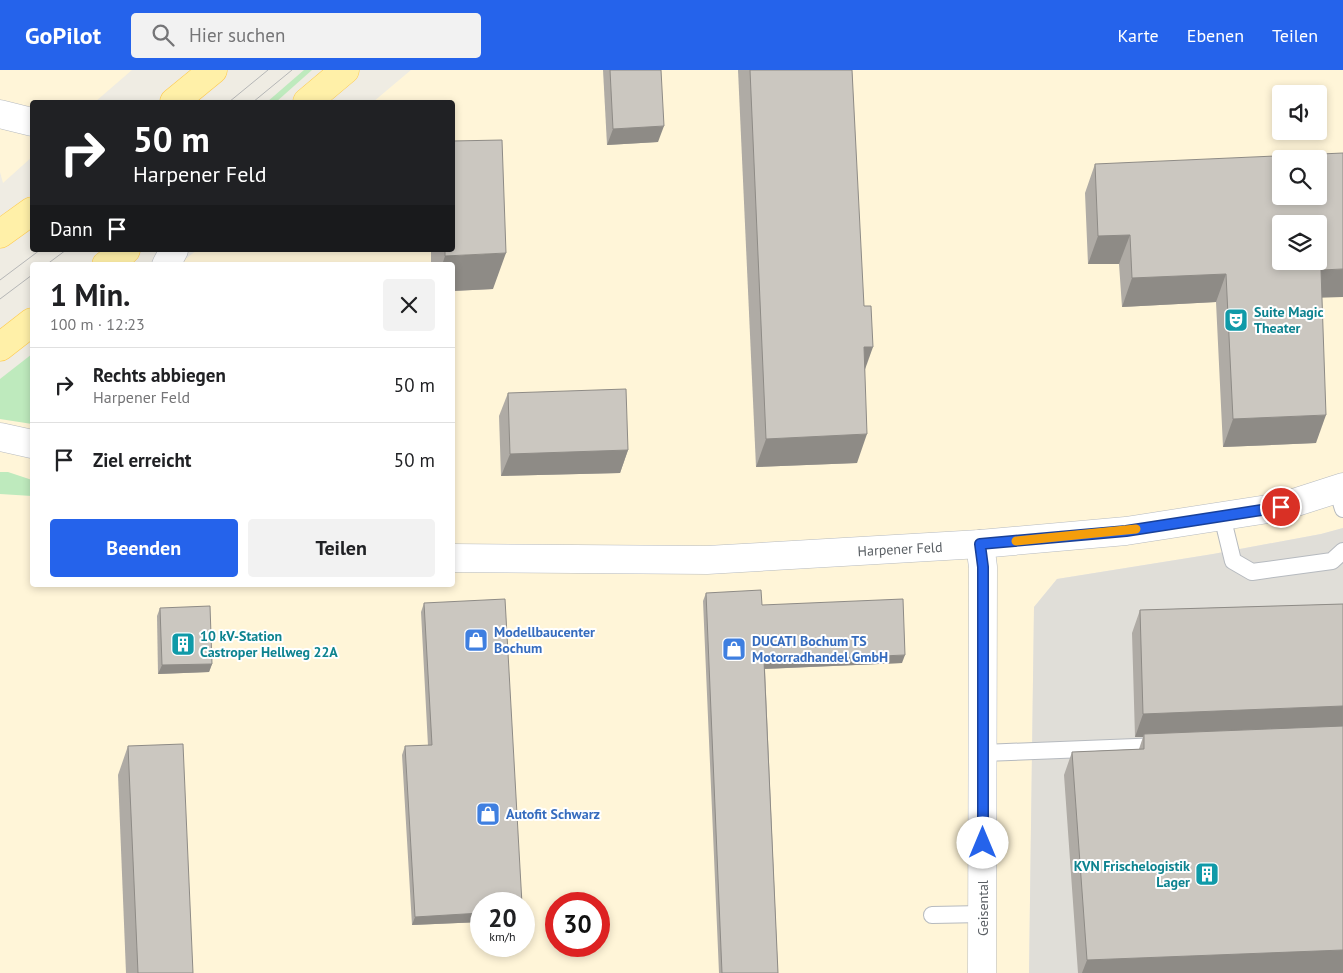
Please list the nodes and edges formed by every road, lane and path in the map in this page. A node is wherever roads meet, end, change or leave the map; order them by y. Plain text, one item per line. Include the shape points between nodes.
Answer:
1 (213, 70) edge
2 (345, 70) edge
3 (176, 100) edge
4 (310, 100) edge
5 (0, 114) edge
6 (30, 122) edge
7 (30, 212) edge
8 (0, 234) edge
9 (123, 252) edge
10 (110, 262) edge
11 (30, 324) edge
12 (0, 346) edge
13 (0, 437) edge
14 (30, 444) edge
15 (1341, 495) edge
16 (1222, 516) junction
17 (980, 544) junction
18 (1343, 551) edge
19 (455, 558) edge
20 (1178, 746) edge
21 (983, 753) junction
22 (983, 914) junction
23 (932, 915) dead end
24 (982, 973) edge

1 - 3 main road
2 - 4 main road
5 - 6 street
7 - 8 main road
9 - 10 main road
11 - 12 main road
13 - 14 street
15 - 16 street, Harpener Feld
16 - 17 street, Harpener Feld via 1126,531
16 - 18 lane via 1233,561 1252,572 1332,561
17 - 19 street, Harpener Feld via 707,560
17 - 21 street, Geisental via 983,567
20 - 21 lane
21 - 22 street, Geisental
22 - 23 lane
22 - 24 street, Geisental

